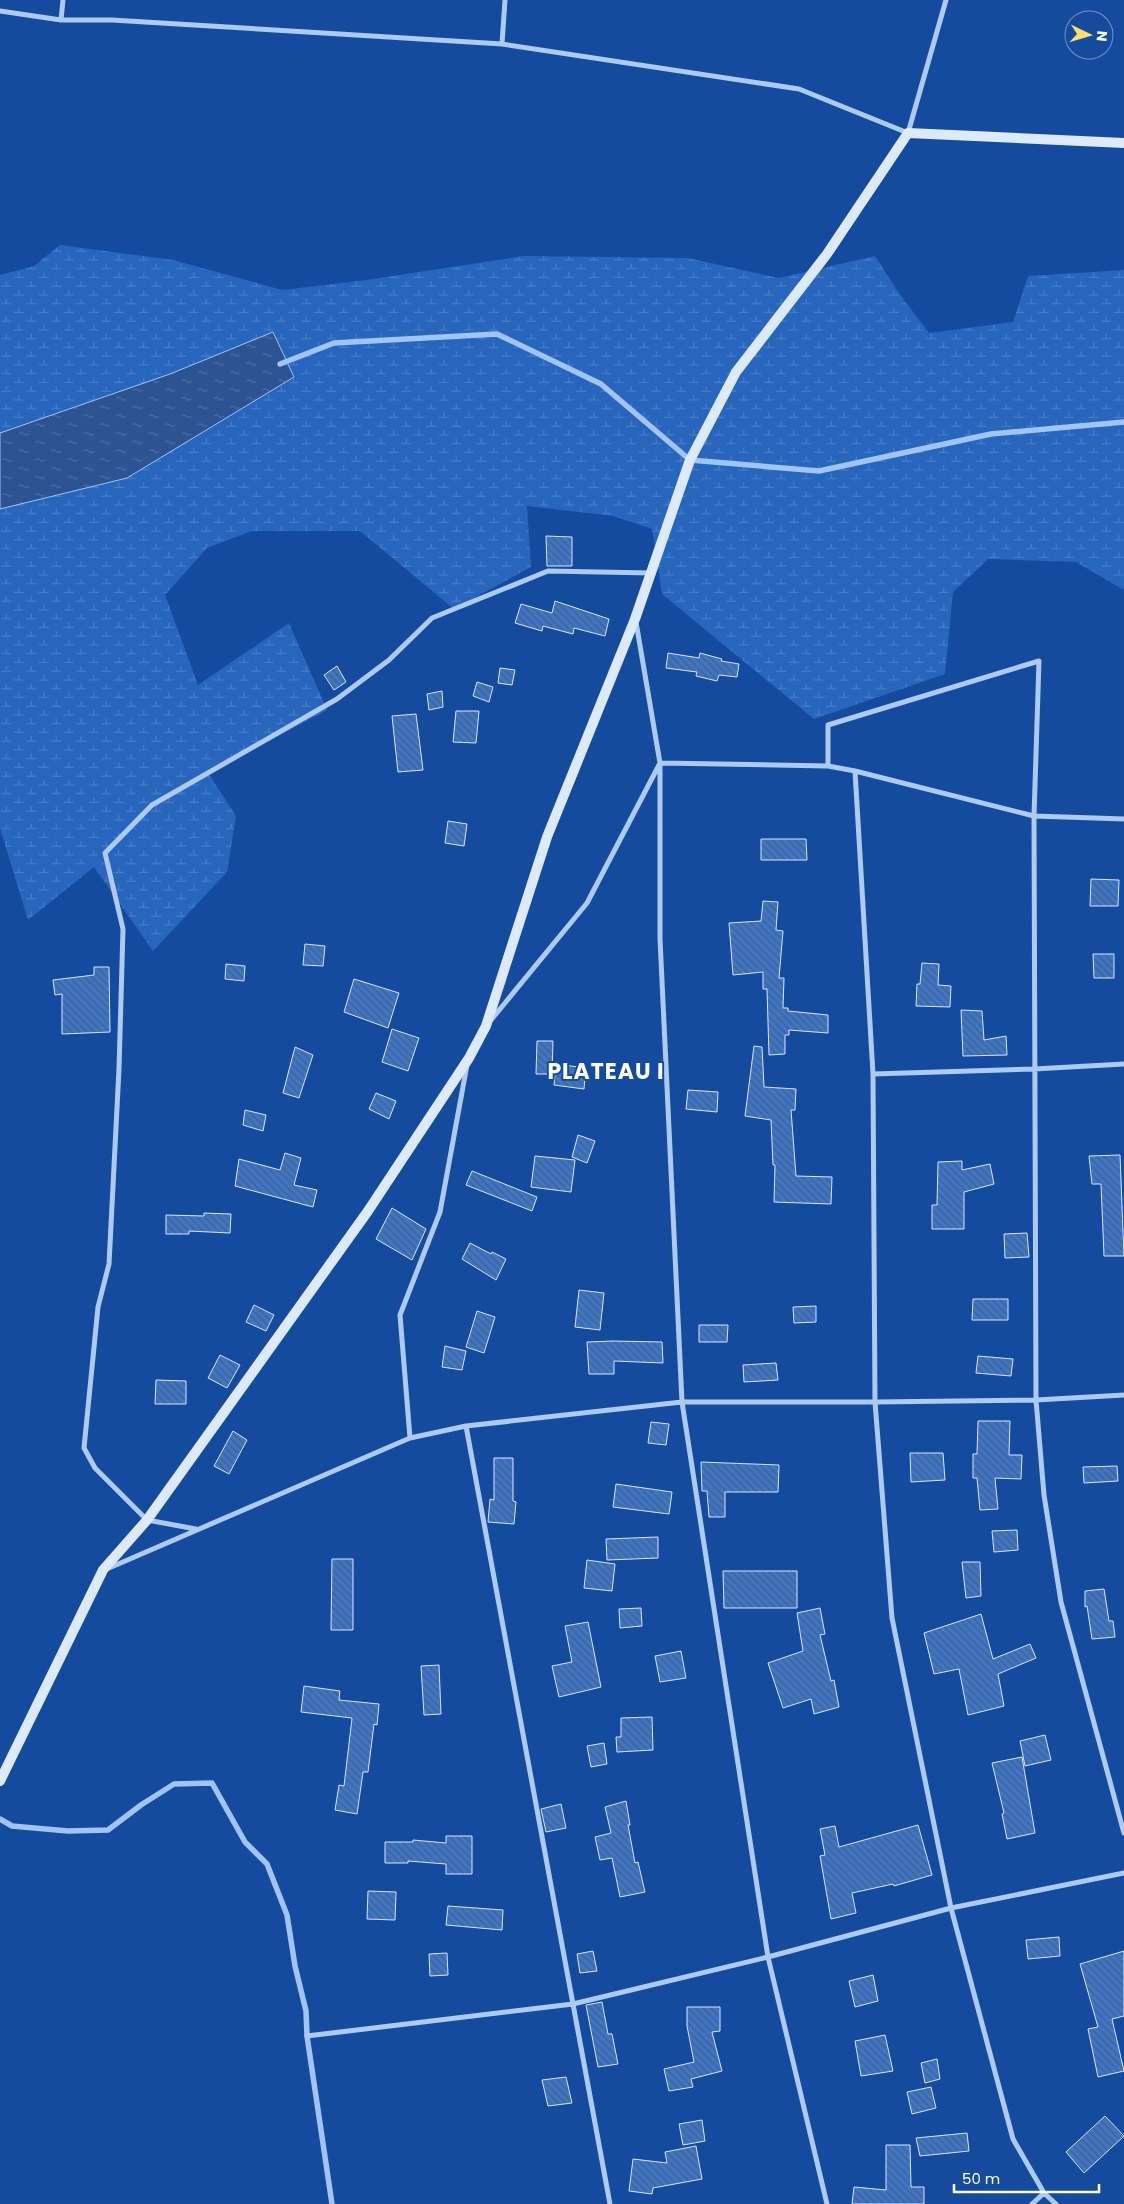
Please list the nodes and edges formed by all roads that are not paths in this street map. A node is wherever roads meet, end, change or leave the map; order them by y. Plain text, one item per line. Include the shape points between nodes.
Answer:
1 (63, 0) edge
2 (505, 0) edge
3 (946, 0) edge
4 (0, 11) edge
5 (61, 20) junction
6 (502, 44) junction
7 (908, 133) junction
8 (1124, 143) edge
9 (651, 573) junction
10 (635, 619) junction
11 (660, 763) junction
12 (828, 766) junction
13 (855, 771) junction
14 (1034, 816) junction
15 (1124, 819) edge
16 (486, 1026) junction
17 (469, 1058) junction
18 (1124, 1064) edge
19 (1034, 1069) junction
20 (873, 1074) junction
21 (1124, 1395) edge
22 (1036, 1400) junction
23 (682, 1402) junction
24 (875, 1402) junction
25 (466, 1426) junction
26 (410, 1438) junction
27 (147, 1520) junction
28 (196, 1529) junction
29 (103, 1570) junction
30 (0, 1781) edge
31 (1124, 1833) edge
32 (1124, 1873) edge
33 (951, 1908) junction
34 (768, 1957) junction
35 (573, 2004) junction
36 (307, 2036) dead end
37 (1044, 2193) junction
38 (610, 2204) edge
39 (828, 2204) edge
40 (1032, 2204) edge
41 (1056, 2204) edge

1 - 5 street
2 - 6 street
3 - 7 street
4 - 5 street
5 - 6 street via 112,20
6 - 7 street via 799,89
7 - 8 street
7 - 9 street via 827,254 736,372 690,460
9 - 10 street
9 - 27 street via 548,571 432,618 389,660 337,699 152,805 105,854 123,929 119,1059 109,1264 98,1307 84,1448 95,1468
10 - 11 street
10 - 16 street via 547,837
11 - 12 street
11 - 16 street via 587,903
11 - 23 street via 660,939
12 - 13 street
12 - 14 street via 828,725 1039,661
13 - 14 street
13 - 20 street
14 - 15 street
14 - 19 street
16 - 17 street
17 - 26 street via 440,1212 400,1314
17 - 27 street via 368,1211
18 - 19 street
19 - 20 street
19 - 22 street
20 - 24 street
21 - 22 street
22 - 24 street
22 - 31 street via 1044,1495 1061,1602
23 - 24 street
23 - 25 street
23 - 34 street
24 - 33 street via 892,1618
25 - 26 street
25 - 35 street
26 - 28 street
27 - 28 street
27 - 29 street
28 - 29 street
29 - 30 street
32 - 33 street
33 - 34 street
33 - 37 street via 1013,2139
34 - 35 street
34 - 39 street
35 - 36 street
35 - 38 street
37 - 40 street
37 - 41 street

